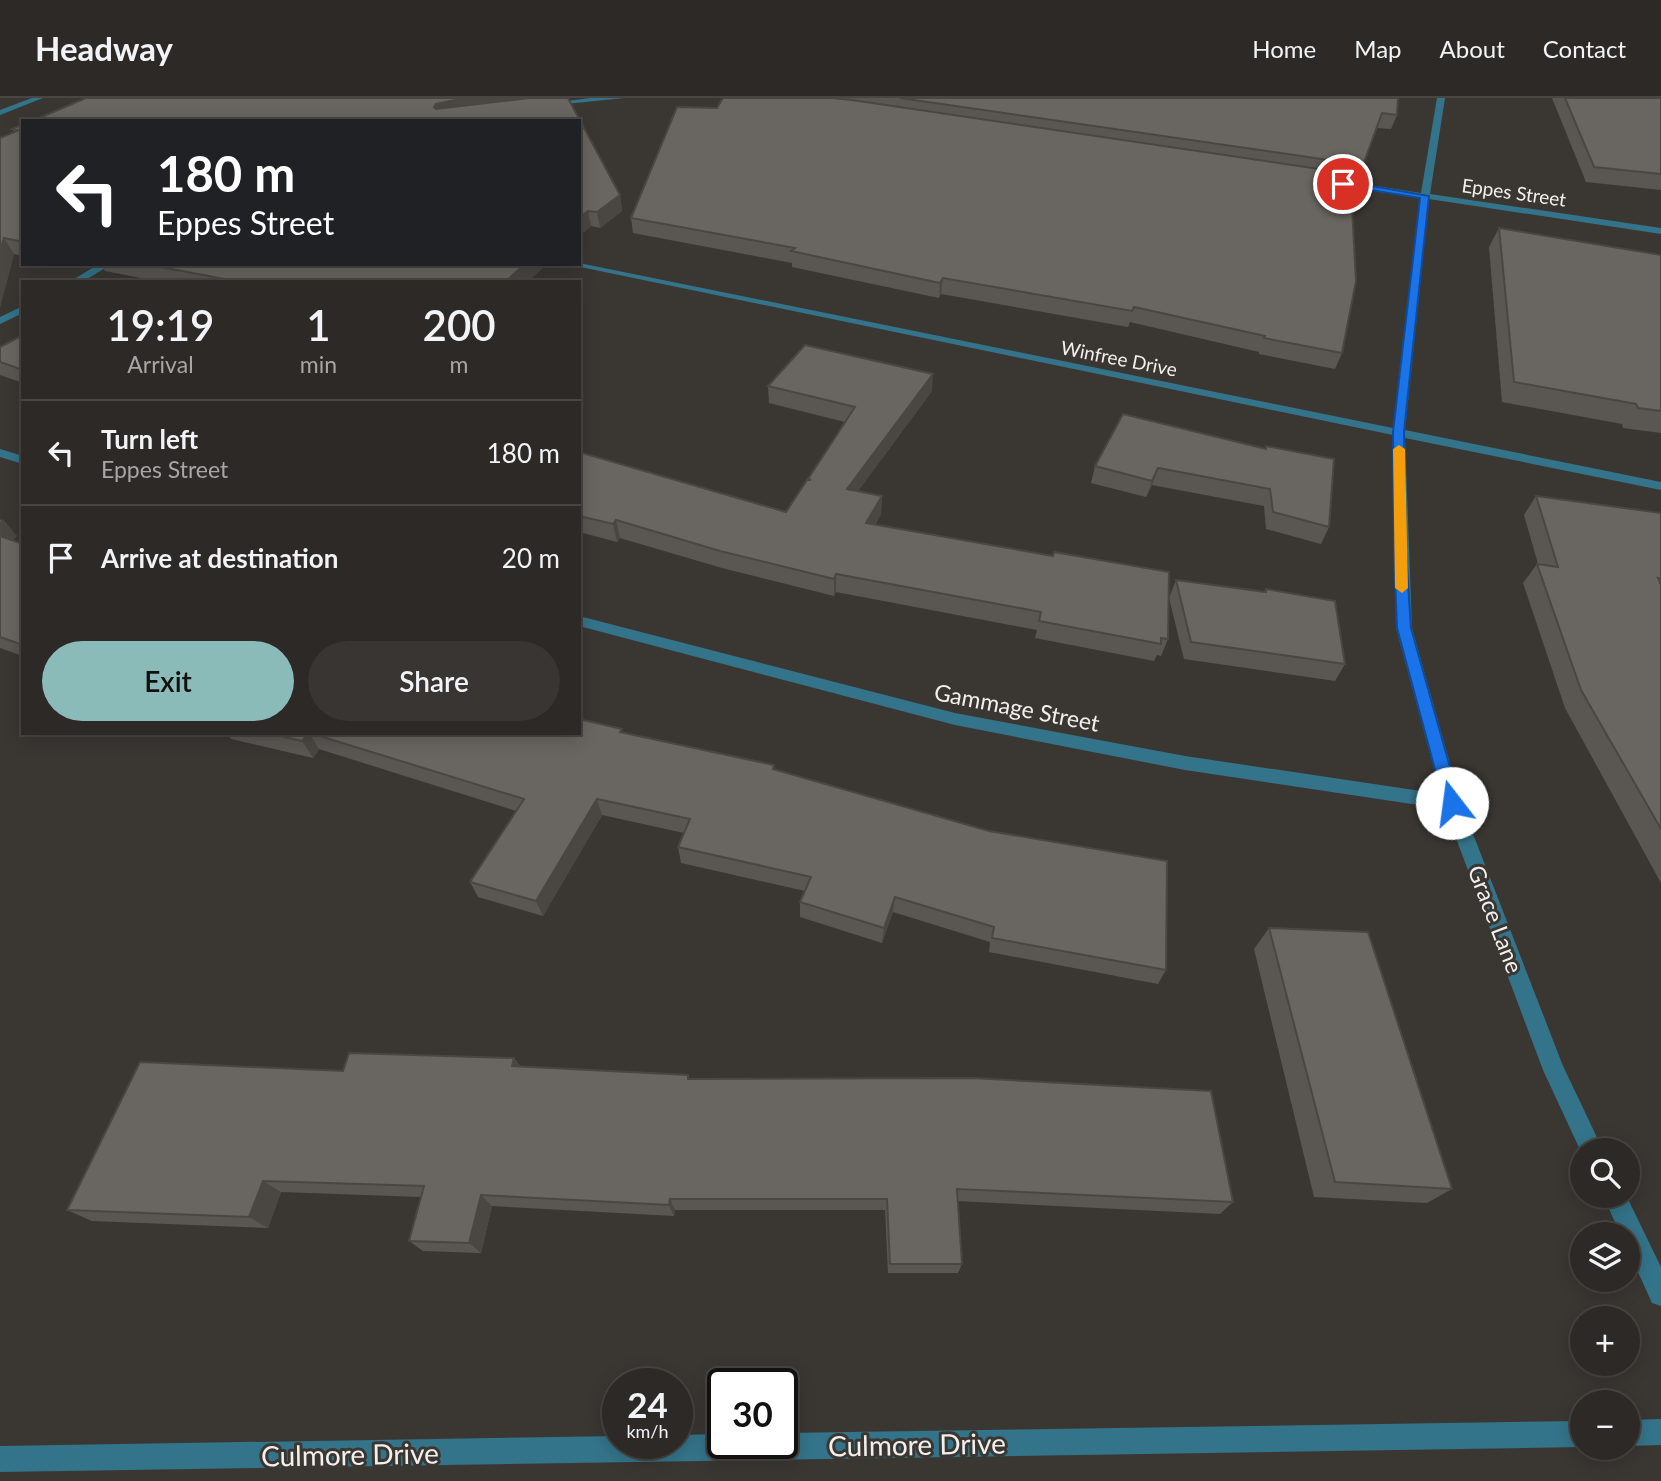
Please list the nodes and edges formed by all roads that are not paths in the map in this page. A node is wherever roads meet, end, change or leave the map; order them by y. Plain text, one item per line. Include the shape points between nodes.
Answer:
1 (39, 98) edge
2 (620, 98) edge
3 (1441, 98) edge
4 (539, 105) edge
5 (0, 113) edge
6 (1316, 179) edge
7 (1425, 196) junction
8 (1661, 231) edge
9 (103, 266) edge
10 (581, 266) edge
11 (78, 280) edge
12 (21, 310) edge
13 (0, 321) edge
14 (1399, 432) junction
15 (0, 453) edge
16 (21, 459) edge
17 (1661, 486) edge
18 (581, 622) edge
19 (1452, 803) junction
20 (1586, 1138) edge
21 (1620, 1208) edge
22 (1661, 1294) edge
23 (1661, 1432) edge
24 (1640, 1433) edge
25 (1570, 1434) edge
26 (0, 1459) edge

1 - 5 street
2 - 4 street
3 - 7 street, Grace Lane
6 - 7 street, Eppes Street
7 - 8 street, Eppes Street
7 - 14 street, Grace Lane
9 - 11 street
10 - 14 street, Winfree Drive
12 - 13 street
14 - 17 street, Winfree Drive
14 - 19 street, Grace Lane via 1404,628
15 - 16 street
18 - 19 street, Gammage Street via 955,719 1185,763
19 - 20 street, Grace Lane via 1554,1069
21 - 22 street
23 - 24 street
25 - 26 street, Culmore Drive

